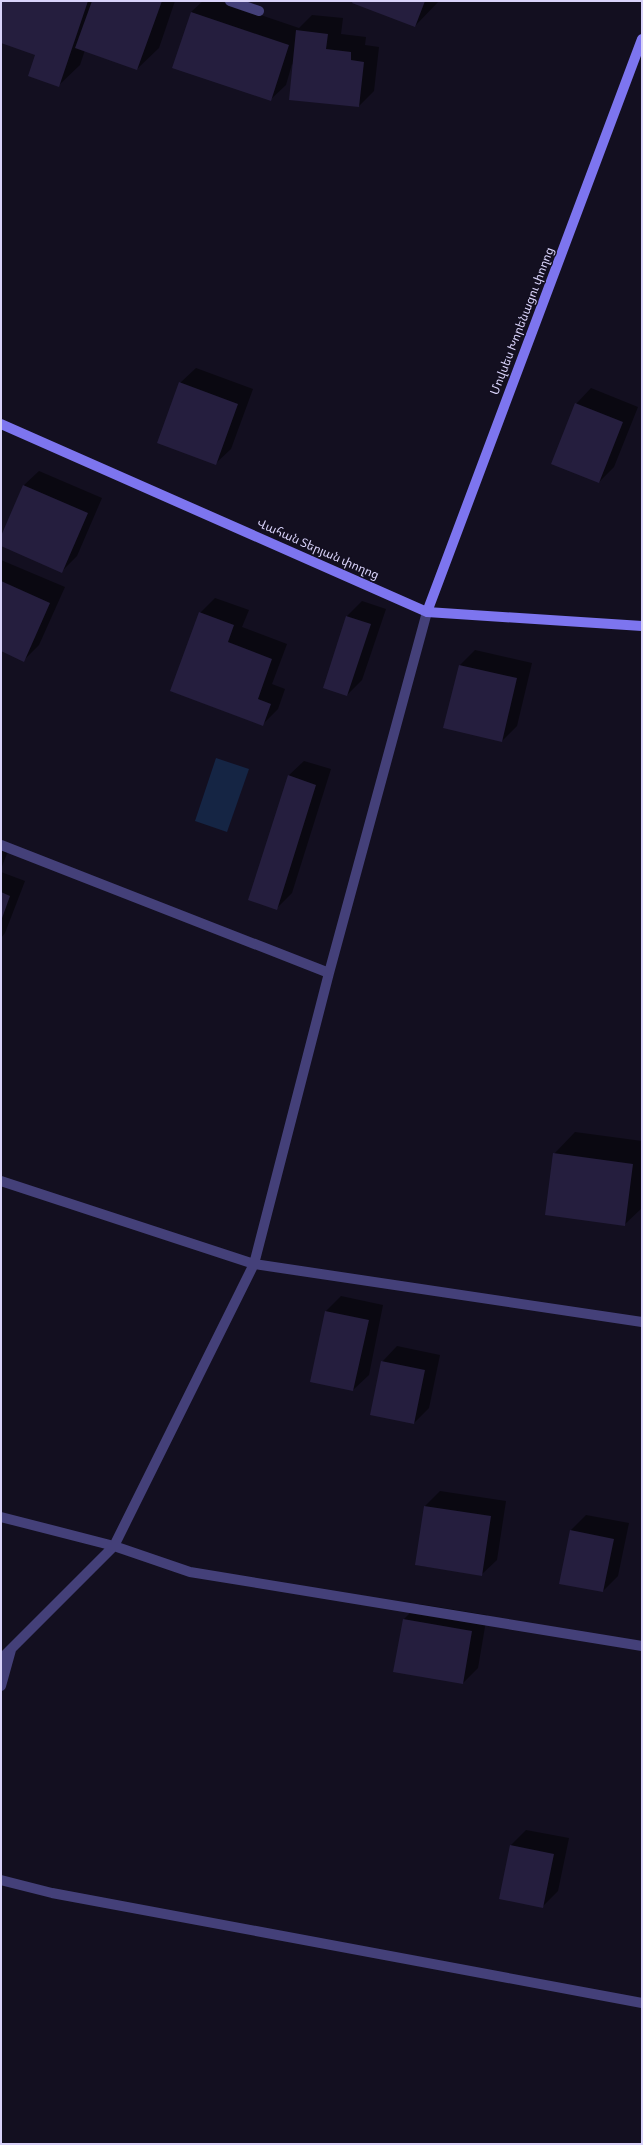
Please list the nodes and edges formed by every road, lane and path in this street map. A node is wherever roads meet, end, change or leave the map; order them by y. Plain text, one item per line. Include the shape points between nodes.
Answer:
1 (230, 1) edge
2 (259, 11) dead end
3 (642, 39) edge
4 (1, 424) edge
5 (427, 612) junction
6 (642, 626) edge
7 (1, 845) edge
8 (329, 973) junction
9 (1, 1181) edge
10 (254, 1264) junction
11 (642, 1322) edge
12 (1, 1517) edge
13 (114, 1546) junction
14 (642, 1646) edge
15 (11, 1648) junction
16 (1, 1659) edge
17 (1, 1686) edge
18 (1, 1880) edge
19 (642, 2004) edge

1 - 2 street
3 - 5 street, Մովսես Խորենացու փողոց
4 - 5 street, Վահան Տերյան փողոց
5 - 6 street, Վահան Տերյան փողոց
5 - 8 street
7 - 8 street
8 - 10 street
9 - 10 street
10 - 11 street
10 - 13 street
12 - 13 street
13 - 14 street via 190,1572
13 - 15 street
15 - 16 street
15 - 17 street
18 - 19 street via 52,1893

